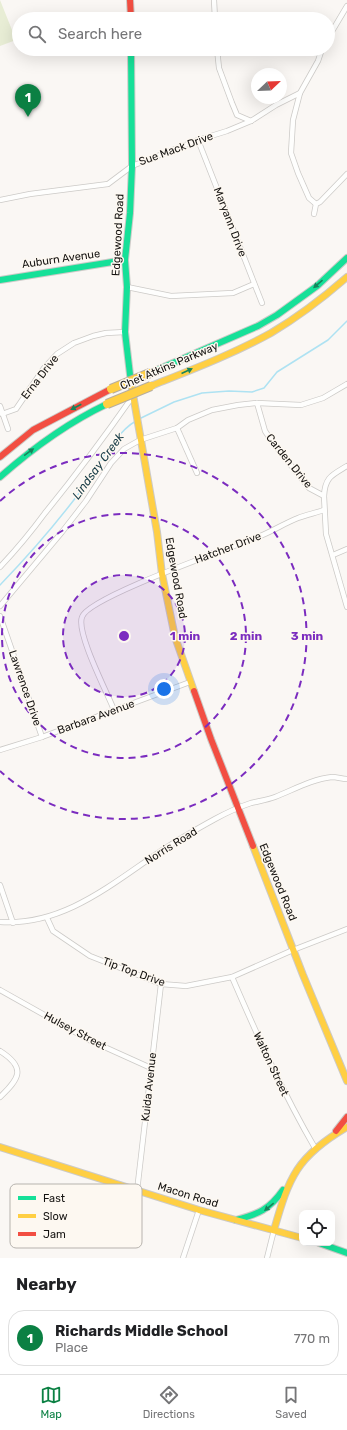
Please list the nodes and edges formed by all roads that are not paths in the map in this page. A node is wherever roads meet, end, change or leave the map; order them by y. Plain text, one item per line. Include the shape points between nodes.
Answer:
1 (130, 0) edge
2 (214, 0) edge
3 (347, 6) edge
4 (131, 12) edge
5 (215, 12) edge
6 (335, 26) edge
7 (131, 56) edge
8 (218, 56) edge
9 (320, 56) edge
10 (300, 93) junction
11 (251, 121) junction
12 (198, 140) junction
13 (132, 166) junction
14 (347, 174) edge
15 (0, 200) edge
16 (316, 204) junction
17 (314, 214) dead end
18 (347, 258) edge
19 (126, 260) junction
20 (347, 277) edge
21 (0, 280) edge
22 (254, 284) junction
23 (127, 287) junction
24 (262, 303) dead end
25 (125, 332) junction
26 (347, 384) edge
27 (133, 396) junction
28 (257, 403) junction
29 (0, 406) edge
30 (2, 414) junction
31 (177, 428) junction
32 (8, 429) dead end
33 (140, 440) junction
34 (0, 457) edge
35 (347, 466) edge
36 (198, 473) dead end
37 (0, 477) edge
38 (324, 496) junction
39 (324, 510) junction
40 (347, 549) edge
41 (333, 555) junction
42 (0, 567) edge
43 (162, 574) junction
44 (0, 606) edge
45 (347, 607) edge
46 (0, 616) edge
47 (190, 682) junction
48 (114, 710) junction
49 (42, 737) junction
50 (0, 750) edge
51 (347, 779) edge
52 (238, 809) junction
53 (0, 885) edge
54 (47, 918) junction
55 (0, 922) edge
56 (13, 923) junction
57 (347, 929) edge
58 (293, 950) junction
59 (232, 977) junction
60 (161, 984) junction
61 (0, 990) edge
62 (0, 1051) edge
63 (151, 1068) junction
64 (347, 1081) edge
65 (0, 1097) edge
66 (347, 1117) edge
67 (347, 1127) edge
68 (335, 1134) junction
69 (0, 1147) edge
70 (315, 1148) junction
71 (291, 1178) junction
72 (115, 1184) edge
73 (138, 1184) edge
74 (142, 1193) edge
75 (198, 1210) junction
76 (235, 1220) junction
77 (274, 1230) junction
78 (299, 1237) edge
79 (327, 1246) edge
80 (347, 1253) edge
81 (183, 1258) edge
82 (267, 1258) edge

1 - 4 main road
2 - 5 street
3 - 6 street
7 - 13 main road, Edgewood Road
8 - 11 street via 219,68 237,115
9 - 10 street
10 - 11 street, Sue Mack Drive
10 - 16 street via 292,120 291,153 309,198
11 - 12 street, Sue Mack Drive
12 - 13 street, Sue Mack Drive
12 - 22 street, Maryann Drive
13 - 15 street, Sue Mack Drive via 108,184
13 - 19 main road, Edgewood Road
14 - 16 street
16 - 17 street
18 -> 34 main road, Chet Atkins Parkway, bridge via 296,302 258,326 111,389 34,430
19 - 21 main road, Auburn Avenue
19 - 23 main road, Edgewood Road
37 -> 20 main road, Chet Atkins Parkway, bridge via 22,457 86,414 244,346 310,308
22 - 23 street via 233,293 171,296
22 - 24 street, Maryann Drive
23 - 25 main road, Edgewood Road
25 - 27 main road, Edgewood Road
25 - 30 street, Erna Drive via 92,336 74,343 57,354 16,408
26 - 28 street via 323,398 300,405
27 - 33 main road, Edgewood Road
27 - 42 street via 55,502
28 - 31 street via 212,410 188,420
28 - 38 street, Carden Drive via 265,431 273,443 309,488
29 - 30 street
30 - 32 street
31 - 33 street
31 - 36 street
33 - 43 main road, Edgewood Road
33 - 44 street via 124,449 111,463 86,501
35 - 38 street via 333,474 324,485
38 - 39 street, Carden Drive
39 - 41 street, Carden Drive via 326,534
39 - 43 street, Hatcher Drive via 297,518 261,536
40 - 41 street
41 - 45 street, Carden Drive
43 - 47 main road, Edgewood Road via 175,637
43 - 48 street, Hatcher Drive via 107,598 86,610 81,618 90,652
46 - 49 street, Lawrence Drive
47 - 48 street, Barbara Avenue
47 - 52 main road, Edgewood Road
48 - 49 street, Barbara Avenue
49 - 50 street, Barbara Avenue
51 - 52 street, Norris Road via 332,777 306,784
52 - 54 street, Norris Road via 216,818 98,894
52 - 58 main road, Edgewood Road
53 - 56 street
54 - 56 street, Norris Road
54 - 60 street, Tip Top Drive via 53,931 90,956
55 - 56 street, Norris Road
57 - 58 street, Tip Top Drive
58 - 59 street, Tip Top Drive
58 - 64 main road, Edgewood Road
59 - 60 street, Tip Top Drive via 186,986
59 - 70 street, Walton Street via 293,1110
60 - 63 street, Kuida Avenue
61 - 63 street, Hulsey Street via 89,1040
62 - 65 street via 13,1059 17,1068 17,1077 12,1086
63 - 73 street, Kuida Avenue
66 - 68 main road
67 - 68 main road
68 - 70 main road
69 - 72 main road, Macon Road
70 - 71 main road
71 -> 76 main road via 279,1197 266,1210
71 - 77 main road
74 - 75 main road, Macon Road
75 - 76 main road, Macon Road
75 - 81 street
76 - 77 main road, Macon Road
77 - 78 main road, Macon Road
77 - 82 street
79 - 80 main road

